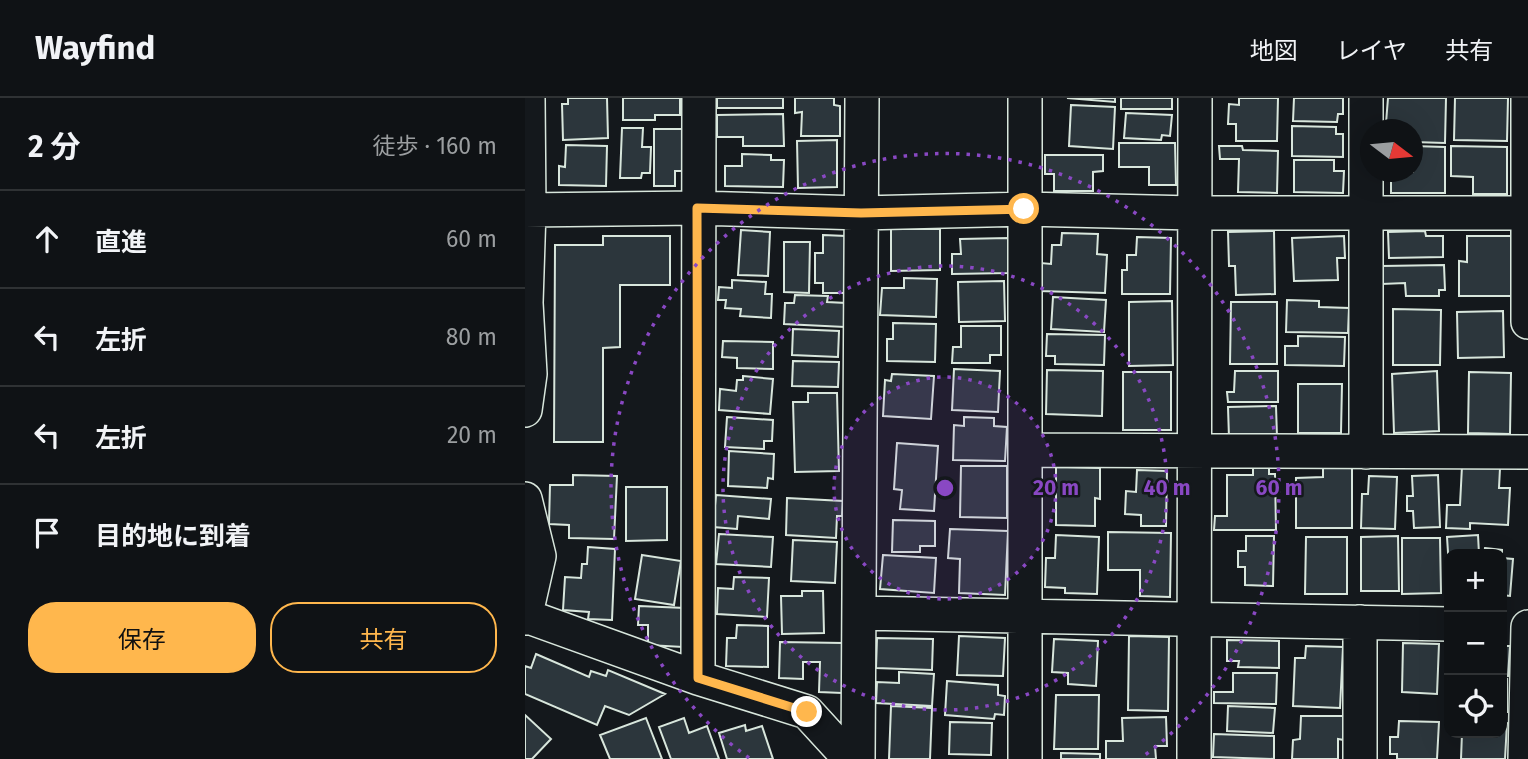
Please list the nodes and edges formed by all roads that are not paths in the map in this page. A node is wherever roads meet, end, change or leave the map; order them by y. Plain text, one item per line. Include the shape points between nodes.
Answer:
1 (528, 98) edge
2 (699, 98) edge
3 (862, 98) edge
4 (1025, 98) edge
5 (1195, 98) edge
6 (1366, 98) edge
7 (1528, 98) edge
8 (697, 208) junction
9 (1024, 209) junction
10 (527, 210) edge
11 (861, 213) junction
12 (1193, 213) junction
13 (1367, 213) junction
14 (1527, 213) edge
15 (1528, 322) edge
16 (525, 410) edge
17 (1027, 450) junction
18 (1194, 451) junction
19 (1366, 452) junction
20 (1528, 452) edge
21 (525, 499) edge
22 (859, 613) junction
23 (1024, 616) junction
24 (526, 617) edge
25 (1195, 618) junction
26 (1360, 622) junction
27 (1444, 624) edge
28 (1507, 625) edge
29 (1528, 626) edge
30 (698, 678) junction
31 (851, 759) edge
32 (858, 759) edge
33 (1025, 759) edge
34 (1193, 759) edge
35 (1360, 759) edge
36 (1525, 759) edge

1 - 10 street
2 - 8 street
3 - 11 street
4 - 9 street
5 - 12 street
6 - 13 street
7 - 14 street
8 - 10 street
8 - 11 street
8 - 30 street
9 - 11 street
9 - 12 street
9 - 17 street
10 - 16 street via 530,373
11 - 22 street
12 - 13 street
12 - 18 street
13 - 14 street
13 - 19 street
14 - 15 street
17 - 18 street
17 - 23 street
18 - 19 street
18 - 25 street
19 - 20 street
21 - 24 street via 539,555
22 - 23 street
22 - 32 street
23 - 25 street
23 - 33 street
24 - 30 street
25 - 26 street
25 - 34 street
26 - 27 street
26 - 35 street
28 - 29 street
29 - 36 street
30 - 31 street via 807,712

